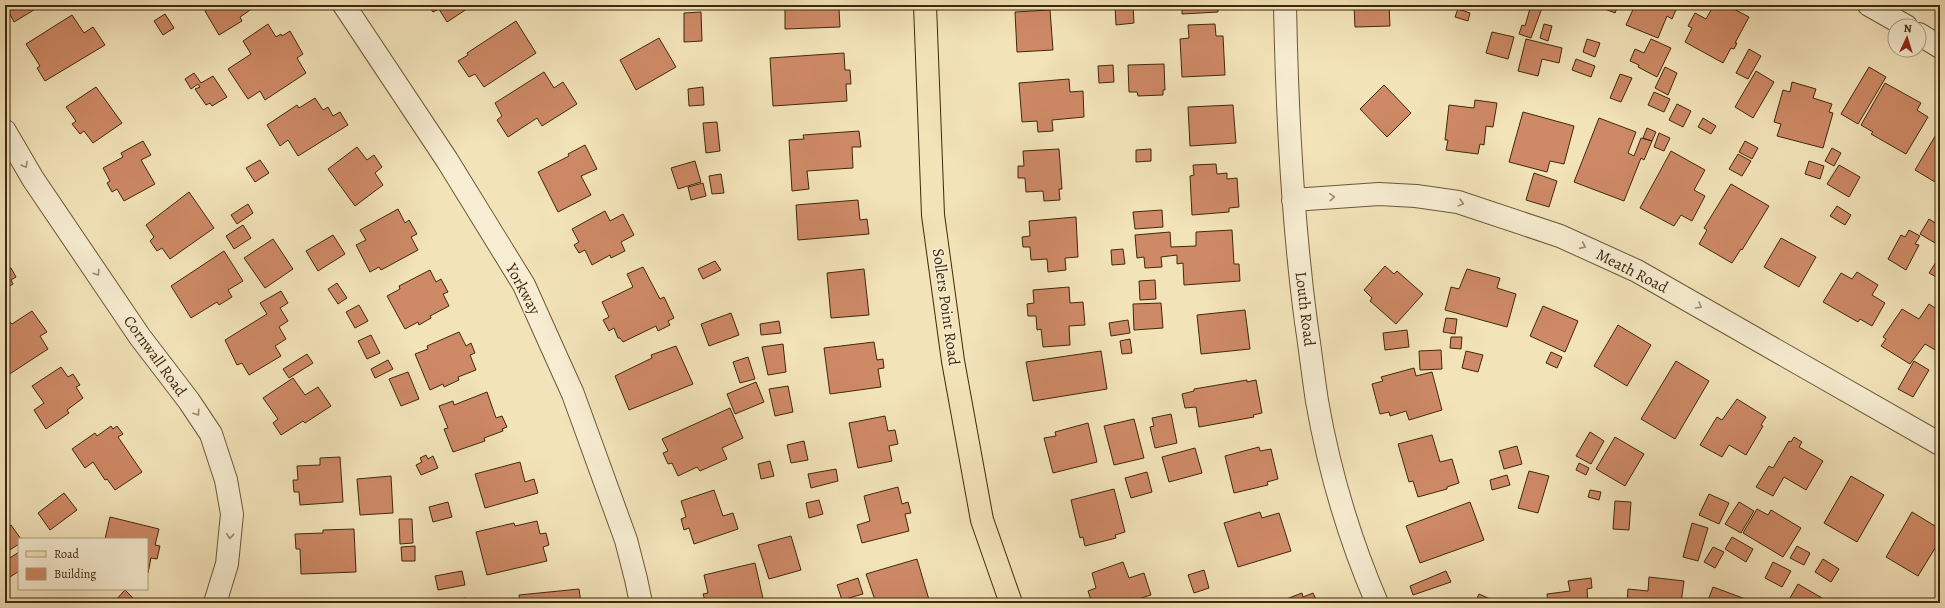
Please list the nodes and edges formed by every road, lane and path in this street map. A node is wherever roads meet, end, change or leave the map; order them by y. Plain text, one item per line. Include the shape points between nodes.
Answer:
1 (344, 5) edge
2 (925, 5) edge
3 (1285, 5) edge
4 (1869, 5) edge
5 (1892, 18) edge
6 (1927, 39) edge
7 (1940, 47) edge
8 (5, 132) edge
9 (1293, 200) junction
10 (1940, 444) edge
11 (215, 603) edge
12 (640, 603) edge
13 (1011, 603) edge
14 (1377, 603) edge

1 - 12 street, Yorkway via 447,160 524,285 573,394 626,540
2 - 13 main road, Sollers Point Road via 933,215 954,361 982,520
3 - 9 street, Louth Road via 1287,106
4 - 5 street
6 - 7 street
8 -> 11 street, Cornwall Road via 136,331 211,434 226,480 232,514 227,564
9 -> 10 street, Meath Road via 1378,194 1416,196 1458,202 1560,236 1637,271
9 - 14 street, Louth Road via 1313,371 1331,468 1358,560

